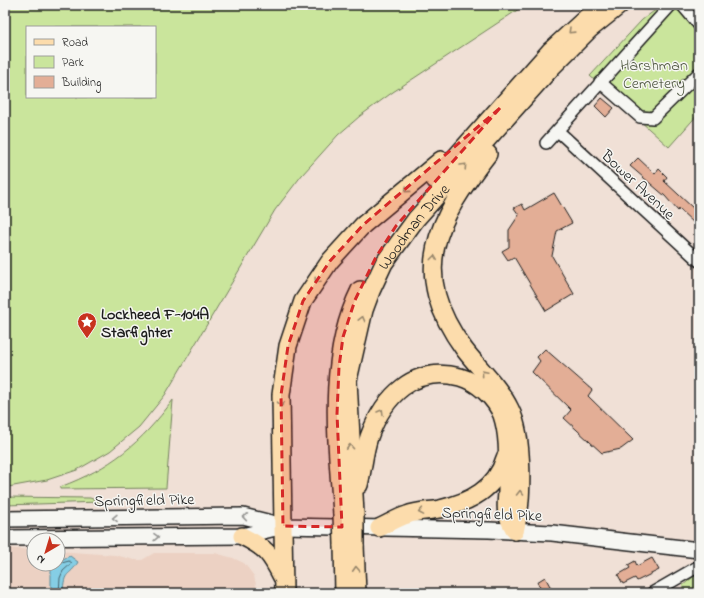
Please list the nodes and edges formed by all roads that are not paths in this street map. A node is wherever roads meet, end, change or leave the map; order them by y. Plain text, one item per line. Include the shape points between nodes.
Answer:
1 (600, 5) edge
2 (620, 5) edge
3 (671, 5) edge
4 (682, 5) edge
5 (699, 25) edge
6 (570, 48) junction
7 (699, 73) edge
8 (600, 82) junction
9 (500, 108) junction
10 (558, 131) junction
11 (546, 143) dead end
12 (699, 261) edge
13 (507, 442) junction
14 (350, 510) junction
15 (5, 519) edge
16 (283, 526) junction
17 (379, 528) junction
18 (515, 531) junction
19 (242, 536) junction
20 (5, 538) edge
21 (349, 545) junction
22 (699, 550) edge
23 (699, 566) edge
24 (283, 586) edge
25 (666, 590) edge
26 (344, 593) edge
27 (357, 593) edge
28 (652, 593) edge

1 -> 9 main road, Woodman Drive via 551,50
2 - 6 main road, Woodman Drive
3 - 8 street
4 - 5 street
14 -> 6 main road, Woodman Drive via 348,380 370,291 396,245 416,219
18 -> 6 main road via 520,514 519,433 504,399 469,357 445,319 433,282 433,262 442,226 469,179
7 - 8 street via 653,118 640,117
8 - 10 street
9 - 14 main road, Woodman Drive via 396,226 376,257 355,300 343,337 337,414
9 -> 16 main road via 409,189 363,225 330,261 303,301 288,346 281,395
10 - 11 street
10 - 12 street, Bower Avenue
14 -> 13 main road via 376,421 393,395 418,378 448,375 474,383 485,391 501,412
13 -> 17 main road via 506,454 498,474 481,493 460,504 407,514
13 - 18 main road via 507,514
14 - 21 main road, bridge
16 -> 15 main road, Springfield Pike via 243,516
16 - 17 main road, Springfield Pike
16 - 19 main road, Springfield Pike
16 - 24 main road
17 - 18 main road, Springfield Pike
18 - 22 main road, Springfield Pike via 566,534
20 -> 19 main road, Springfield Pike
19 - 24 main road via 267,551
21 - 26 main road
27 -> 21 main road
23 - 25 street
25 - 28 street

